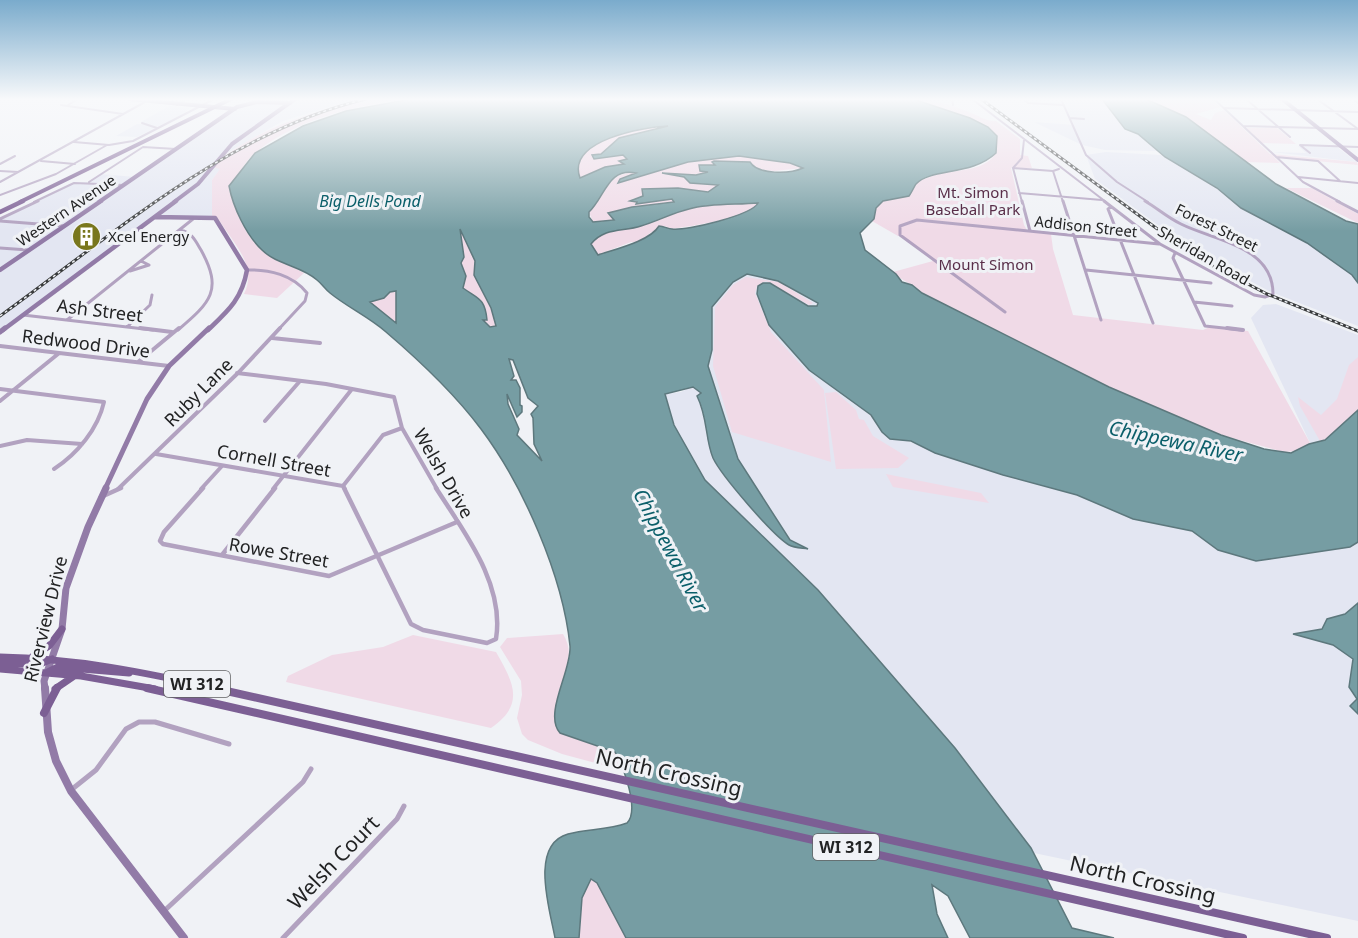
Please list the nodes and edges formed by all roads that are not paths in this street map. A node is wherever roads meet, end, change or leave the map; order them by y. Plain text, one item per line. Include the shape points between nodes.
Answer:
1 (72, 143) edge
2 (87, 143) edge
3 (125, 143) edge
4 (134, 143) edge
5 (141, 143) edge
6 (184, 143) edge
7 (234, 143) edge
8 (1024, 143) edge
9 (1028, 143) edge
10 (1081, 143) edge
11 (1260, 143) edge
12 (1335, 143) edge
13 (108, 144) junction
14 (1358, 147) edge
15 (1342, 148) junction
16 (176, 149) junction
17 (1310, 153) dead end
18 (15, 156) dead end
19 (1275, 157) junction
20 (39, 161) junction
21 (1358, 161) edge
22 (0, 164) edge
23 (76, 164) junction
24 (1013, 168) junction
25 (1060, 168) junction
26 (0, 171) edge
27 (1053, 171) junction
28 (18, 172) junction
29 (1297, 177) junction
30 (1340, 181) junction
31 (0, 182) edge
32 (88, 182) junction
33 (1358, 183) edge
34 (124, 185) junction
35 (1020, 193) junction
36 (0, 195) edge
37 (1062, 197) junction
38 (1103, 200) junction
39 (1112, 207) junction
40 (0, 209) edge
41 (1358, 212) edge
42 (157, 217) junction
43 (193, 219) junction
44 (0, 220) edge
45 (64, 226) junction
46 (181, 230) junction
47 (1030, 231) junction
48 (1075, 235) junction
49 (1121, 240) junction
50 (1160, 244) junction
51 (0, 248) edge
52 (28, 250) junction
53 (1176, 253) junction
54 (141, 261) junction
55 (0, 270) edge
56 (246, 270) junction
57 (1086, 270) junction
58 (129, 271) junction
59 (1135, 275) junction
60 (1184, 280) junction
61 (1211, 283) dead end
62 (152, 295) dead end
63 (1262, 297) joint
64 (1194, 302) junction
65 (1232, 306) dead end
66 (1005, 312) dead end
67 (23, 315) junction
68 (67, 320) junction
69 (1101, 320) dead end
70 (1153, 323) dead end
71 (127, 327) junction
72 (1243, 330) dead end
73 (0, 332) edge
74 (173, 332) junction
75 (272, 338) junction
76 (320, 343) dead end
77 (0, 346) edge
78 (58, 353) junction
79 (138, 362) junction
80 (169, 366) junction
81 (237, 373) junction
82 (301, 381) junction
83 (352, 388) junction
84 (0, 389) edge
85 (13, 391) junction
86 (0, 401) edge
87 (265, 421) dead end
88 (402, 428) junction
89 (82, 444) junction
90 (0, 446) edge
91 (156, 454) junction
92 (222, 466) junction
93 (54, 469) dead end
94 (283, 476) junction
95 (343, 486) junction
96 (101, 497) junction
97 (457, 522) junction
98 (222, 555) junction
99 (378, 557) junction
100 (411, 624) joint
101 (62, 629) junction
102 (0, 657) edge
103 (20, 657) junction
104 (53, 658) junction
105 (0, 663) edge
106 (0, 669) edge
107 (48, 672) junction
108 (157, 675) junction
109 (81, 676) junction
110 (44, 713) junction
111 (229, 744) dead end
112 (311, 770) dead end
113 (71, 791) junction
114 (404, 806) dead end
115 (163, 912) junction
116 (184, 938) edge
117 (283, 938) edge
118 (1243, 938) edge
119 (1327, 938) edge

1 - 20 street
2 - 13 street
3 - 13 street
4 - 40 main road
5 - 40 main road
6 - 16 street, Western Avenue
7 - 42 street via 198,184
8 - 24 street via 1022,158
9 - 25 street, Sheridan Road
10 - 63 street, Forest Street via 1086,155 1117,182 1179,223 1254,254 1274,281 1275,290
11 - 19 street
12 - 15 street
13 - 23 street
14 - 15 street
15 - 17 street via 1300,145
15 - 21 street
16 - 32 street via 139,149
16 - 34 street, Western Avenue
18 - 22 street
19 - 29 street
19 - 30 street via 1318,161
20 - 23 street
20 - 28 street
23 - 36 street via 33,186
24 - 27 street
24 - 35 street
25 - 27 street
25 - 38 street, Sheridan Road
26 - 28 street
27 - 37 street
28 - 31 street
29 - 30 street
29 - 41 street
30 - 33 street
32 - 34 street
32 - 44 street via 67,185
34 - 45 street, Western Avenue
35 - 37 street
35 - 47 street
37 - 38 street
37 - 48 street
38 - 39 street, Sheridan Road
39 - 49 street via 1108,209
39 - 50 street, Sheridan Road
42 - 43 street
42 - 67 street
43 - 46 street
43 - 56 street via 215,218
44 - 45 street
45 - 52 street, Western Avenue
46 - 54 street
46 - 74 street via 192,234 213,273 213,288 204,304
47 - 48 street, Addison Street
47 - 66 street, Addison Street via 917,220 898,229 900,235 934,262
48 - 49 street, Addison Street
48 - 57 street
49 - 50 street, Addison Street
49 - 59 street
50 - 53 street, Sheridan Road
51 - 52 street
52 - 55 street, Western Avenue
53 - 60 street via 1173,258
53 - 63 street, Sheridan Road
54 - 58 street
54 - 58 street via 149,265
56 - 75 street, Ruby Lane via 261,270 306,289 307,297
56 - 80 street, Riverview Drive via 246,283 238,299
57 - 59 street
57 - 69 street
58 - 68 street
59 - 60 street
59 - 70 street
60 - 61 street
60 - 64 street
62 - 71 street via 150,305
64 - 65 street
64 - 72 street via 1205,326
67 - 68 street, Ash Street
67 - 73 street
68 - 71 street, Ash Street
71 - 74 street, Ash Street
74 - 79 street
75 - 76 street
75 - 81 street, Ruby Lane
77 - 78 street, Redwood Drive
78 - 79 street, Redwood Drive
78 - 85 street
79 - 80 street, Redwood Drive
80 - 96 street, Riverview Drive via 147,399
81 - 82 street, Welsh Drive
81 - 91 street, Ruby Lane
82 - 83 street, Welsh Drive
82 - 87 street
83 - 88 street, Welsh Drive via 393,397
83 - 94 street
84 - 85 street
85 - 86 street
85 - 89 street via 104,402
88 - 95 street via 383,435
88 - 97 street, Welsh Drive
89 - 90 street via 27,440
89 - 93 street
91 - 92 street, Cornell Street
91 - 96 street, Ruby Lane via 121,488
92 - 94 street, Cornell Street
92 - 98 street, Rowe Street via 160,541 167,546
94 - 95 street, Cornell Street
94 - 98 street
95 - 99 street, Cornell Street
96 - 101 street, Riverview Drive via 66,588
97 - 99 street, Rowe Street
97 - 100 street, Welsh Drive via 495,597 499,634 487,643
98 - 99 street, Rowe Street via 329,576
99 - 100 street, Cornell Street
101 - 103 main road via 42,653
101 - 104 street, Riverview Drive
102 - 103 main road, North Crossing / WI 312
103 - 104 main road, North Crossing / WI 312
104 - 105 main road via 40,664
104 - 107 street, Riverview Drive
104 - 108 main road, North Crossing / WI 312
106 - 107 main road, North Crossing / WI 312
107 - 108 main road via 58,667
107 - 109 main road, North Crossing / WI 312
107 - 110 street, Riverview Drive via 44,681
108 - 119 main road, North Crossing / WI 312
109 - 110 main road via 54,689
109 - 118 main road, North Crossing / WI 312 via 166,692
110 - 113 street, Riverview Drive via 56,761
111 - 113 street via 155,722 139,722 126,729 96,770
112 - 115 street via 303,782
113 - 115 street, Riverview Drive
114 - 117 street, Welsh Court via 397,819
115 - 116 street, Riverview Drive

